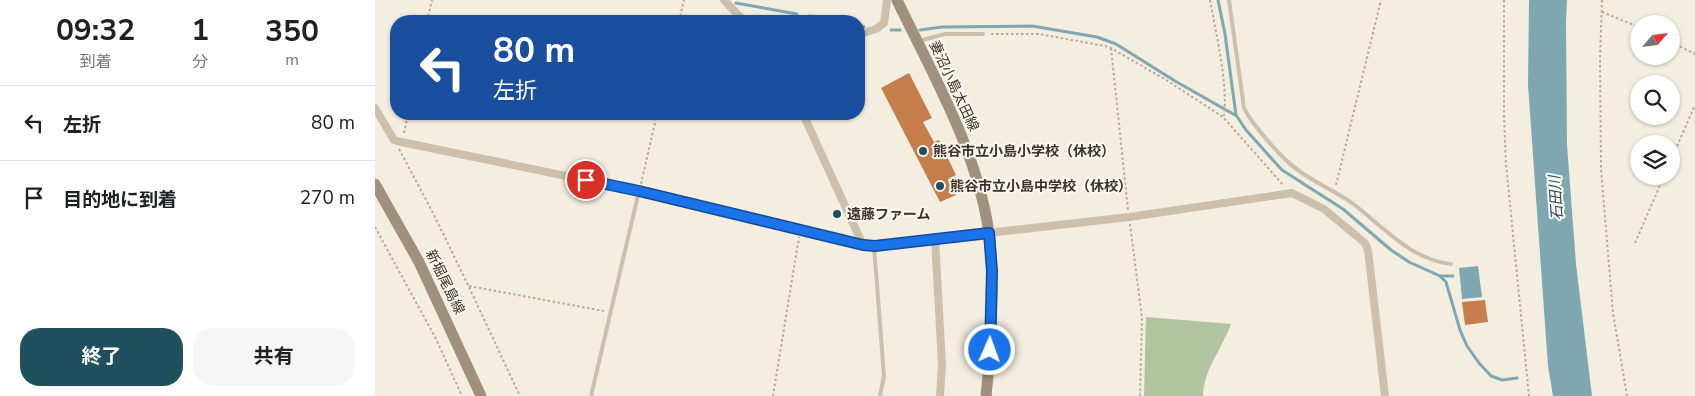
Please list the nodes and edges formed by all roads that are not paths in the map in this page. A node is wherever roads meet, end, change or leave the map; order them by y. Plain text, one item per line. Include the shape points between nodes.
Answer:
1 (723, 0) edge
2 (887, 0) edge
3 (897, 0) edge
4 (1229, 0) edge
5 (738, 15) edge
6 (865, 32) edge
7 (983, 34) road end
8 (917, 42) junction
9 (375, 108) edge
10 (806, 120) edge
11 (375, 184) edge
12 (639, 191) junction
13 (989, 233) junction
14 (935, 239) junction
15 (863, 245) junction
16 (875, 246) junction
17 (1451, 264) dead end
18 (481, 396) edge
19 (591, 396) edge
20 (880, 396) edge
21 (939, 396) edge
22 (986, 396) edge
23 (1385, 396) edge

1 - 5 street
2 - 6 street via 883,23
3 - 8 main road, 妻沼小島太田線
4 - 17 lane via 1247,113 1299,171 1334,191 1410,250
7 - 8 lane via 945,34
8 - 13 main road, 妻沼小島太田線 via 971,161
9 - 12 street via 394,140
10 - 15 street
11 - 18 main road, 新堀尾島線 via 419,262
12 - 15 street
12 - 19 lane
13 - 14 street
13 - 22 main road, 妻沼小島太田線 via 992,313
13 - 23 street via 1292,193 1324,209 1365,243
14 - 16 street
14 - 21 street via 942,364
15 - 16 street
16 - 20 lane via 884,376

